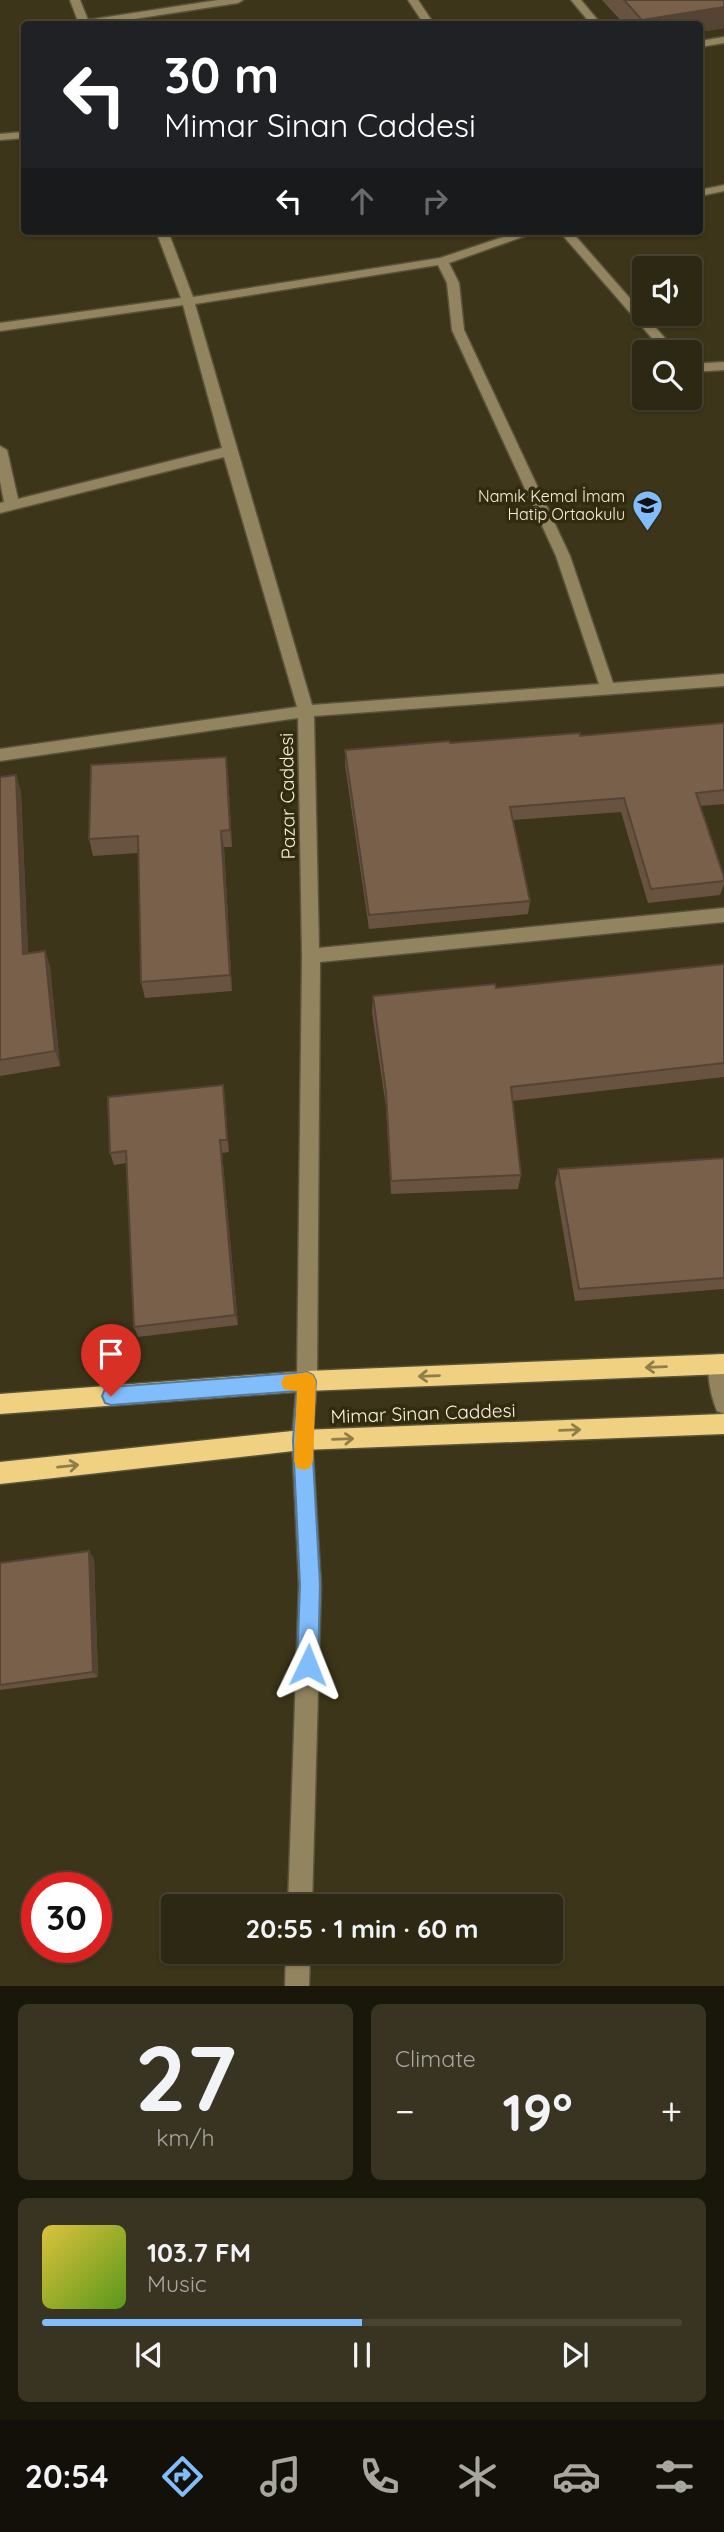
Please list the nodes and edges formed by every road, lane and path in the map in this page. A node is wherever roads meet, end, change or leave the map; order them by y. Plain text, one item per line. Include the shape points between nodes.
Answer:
1 (75, 0) edge
2 (238, 0) edge
3 (414, 0) edge
4 (576, 0) edge
5 (83, 21) edge
6 (103, 21) edge
7 (427, 21) edge
8 (594, 21) edge
9 (724, 41) edge
10 (703, 44) edge
11 (21, 135) edge
12 (0, 137) edge
13 (724, 188) edge
14 (703, 192) edge
15 (163, 235) edge
16 (521, 235) edge
17 (569, 235) edge
18 (442, 261) junction
19 (188, 301) junction
20 (0, 327) edge
21 (660, 340) edge
22 (724, 366) edge
23 (702, 367) edge
24 (0, 450) edge
25 (229, 451) junction
26 (6, 506) edge
27 (724, 680) edge
28 (608, 689) junction
29 (306, 712) junction
30 (0, 755) edge
31 (724, 915) edge
32 (310, 956) junction
33 (721, 1364) edge
34 (307, 1381) junction
35 (0, 1404) edge
36 (724, 1404) edge
37 (724, 1424) edge
38 (302, 1440) junction
39 (0, 1473) edge
40 (300, 1894) edge
41 (298, 1964) edge
42 (297, 1986) edge

1 - 5 street
2 - 6 street
3 - 7 street
4 - 8 street
9 - 10 street
11 - 12 street
13 - 14 street
15 - 19 street, Pazar Caddesi
16 - 18 street
17 - 21 street
18 - 19 street
18 - 28 street via 453,283 458,330 563,556
19 - 20 street
19 - 25 street, Pazar Caddesi
22 - 23 street
24 - 26 street
25 - 26 street
25 - 29 street, Pazar Caddesi
27 - 28 street
28 - 29 street
29 - 30 street
29 - 32 street, Pazar Caddesi
31 - 32 street
32 - 34 street, Pazar Caddesi
33 -> 34 main road, Mimar Sinan Caddesi
33 - 36 street
34 - 35 main road, Mimar Sinan Caddesi
34 - 38 street, Pazar Caddesi
38 -> 37 main road, Mimar Sinan Caddesi
39 -> 38 main road, Mimar Sinan Caddesi
38 - 40 street, Pazar Caddesi via 310,1585
41 - 42 street

